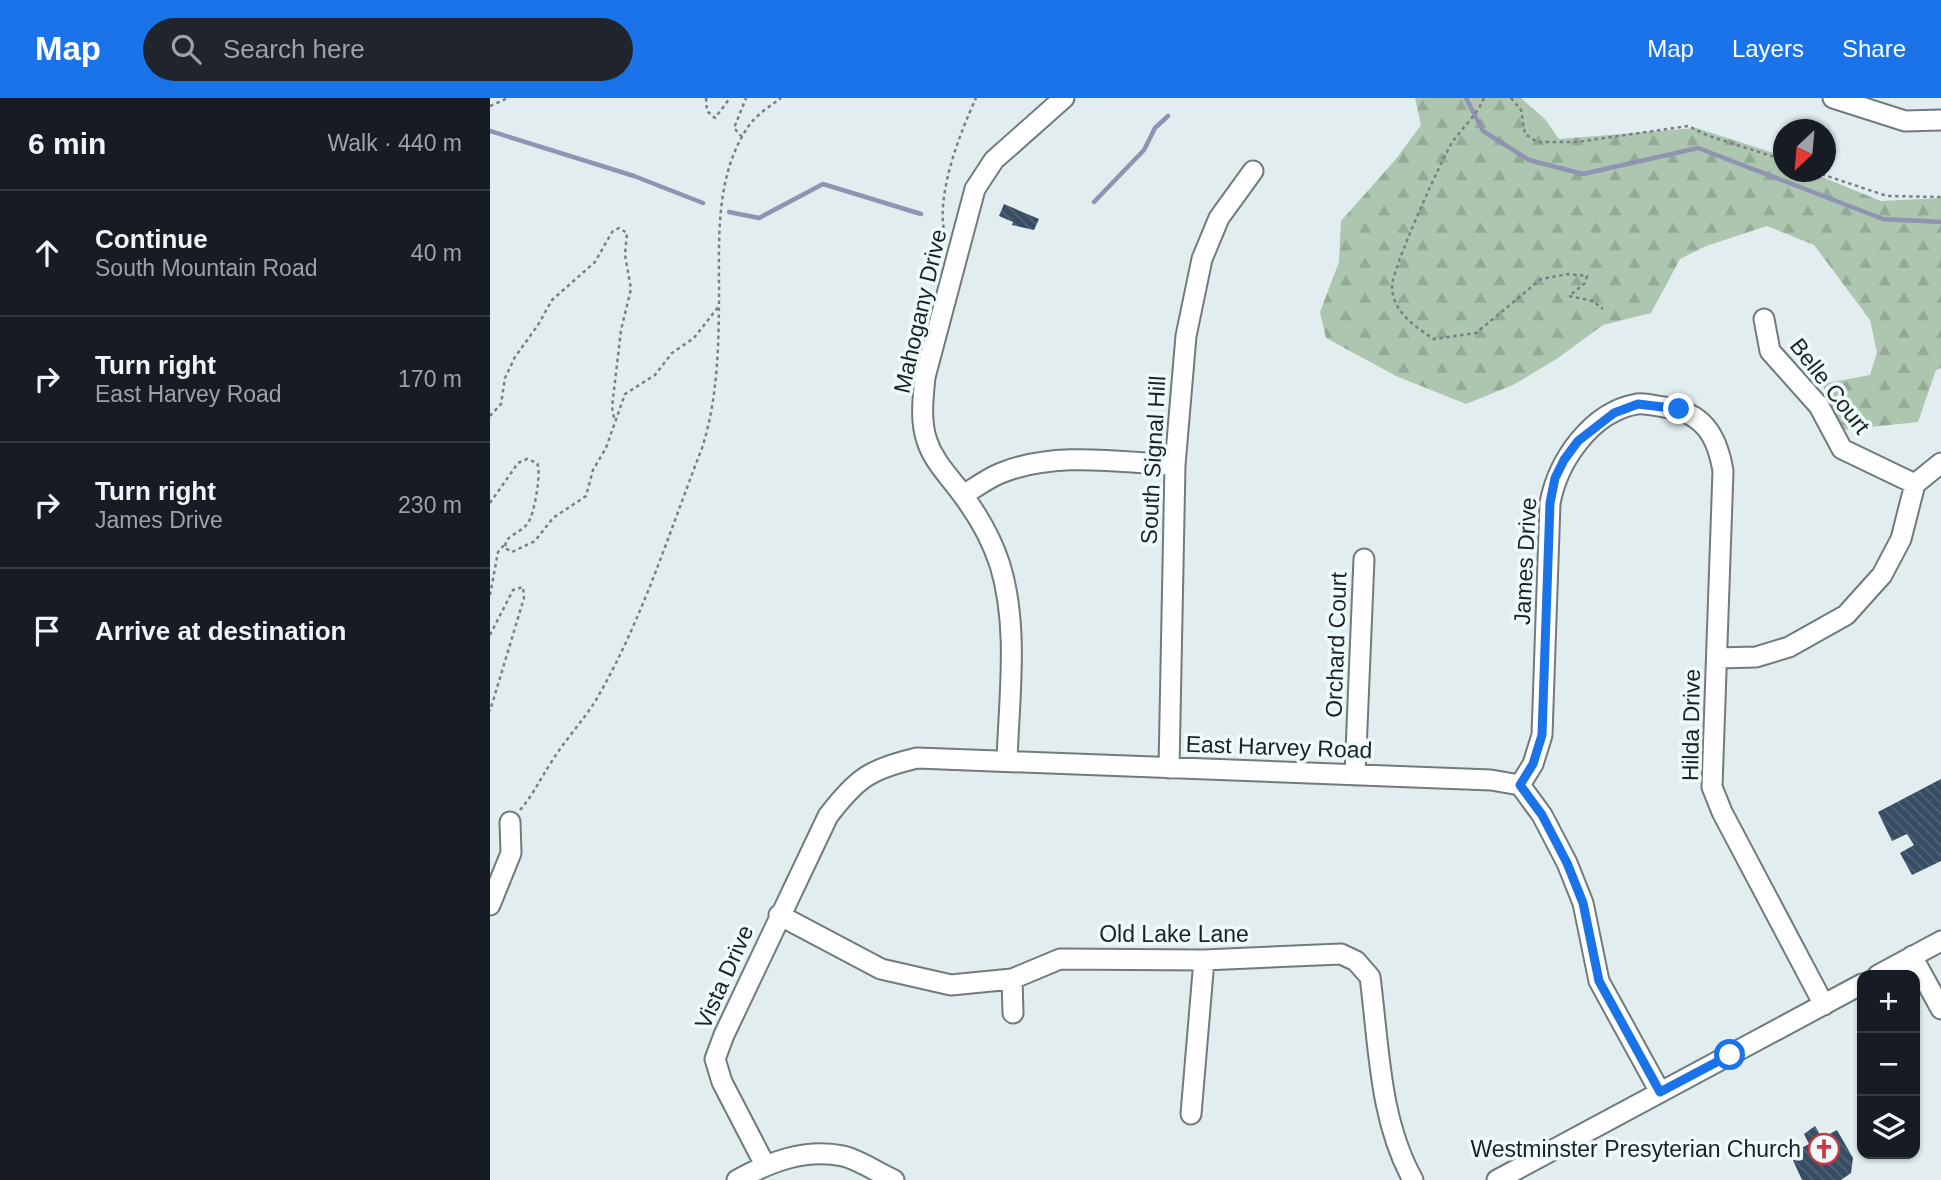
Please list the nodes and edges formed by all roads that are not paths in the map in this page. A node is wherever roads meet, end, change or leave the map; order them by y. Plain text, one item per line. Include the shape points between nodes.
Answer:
1 (1064, 98) edge
2 (1833, 98) edge
3 (1941, 120) edge
4 (1253, 171) dead end
5 (1765, 319) dead end
6 (1706, 423) joint
7 (1941, 463) edge
8 (1175, 465) junction
9 (1915, 484) junction
10 (963, 495) junction
11 (1364, 559) dead end
12 (1717, 658) junction
13 (1007, 761) junction
14 (1169, 768) junction
15 (1355, 775) junction
16 (1520, 785) junction
17 (510, 822) road end
18 (490, 905) edge
19 (779, 915) junction
20 (1941, 941) edge
21 (1912, 956) junction
22 (1204, 960) junction
23 (1887, 970) edge
24 (1012, 979) junction
25 (1857, 987) edge
26 (1824, 1005) junction
27 (1941, 1009) edge
28 (1013, 1013) dead end
29 (1660, 1092) junction
30 (1191, 1114) dead end
31 (765, 1165) junction
32 (1503, 1178) edge
33 (737, 1180) edge
34 (894, 1180) edge
35 (1413, 1180) edge

1 - 10 street, Mahogany Drive via 994,160 975,189 925,377 926,440 937,463
2 - 3 street via 1905,121
4 - 8 street, South Signal Hill via 1219,218 1202,259 1186,336
5 - 9 street, Belle Court via 1770,351 1819,406 1842,449
6 - 12 street, Hilda Drive via 1719,445 1723,471
6 - 16 street, James Drive via 1679,409 1638,404 1614,413 1578,441 1564,460 1550,503 1542,735
7 - 9 street
8 - 10 street via 1034,463 999,474
8 - 14 street, South Signal Hill
9 - 12 street via 1901,539 1889,563 1846,615 1789,647 1756,657
10 - 13 street, Mahogany Drive via 999,563 1008,601 1012,637
11 - 15 street, Orchard Court
12 - 26 street, Hilda Drive via 1712,788
13 - 14 street, East Harvey Road
13 - 19 street, East Harvey Road via 917,758 883,766 852,785 828,816
14 - 15 street, East Harvey Road
15 - 16 street, East Harvey Road
16 - 29 street via 1567,863 1583,903 1599,981
17 - 18 street via 511,853
19 - 24 street, Old Lake Lane via 881,969 951,985
19 - 31 street, Vista Drive via 707,1059
20 - 21 street
21 - 23 street
21 - 27 street
22 - 24 street, Old Lake Lane via 1060,959
22 - 30 street
22 - 35 street, Old Lake Lane via 1341,954 1356,961 1370,977 1389,1122
24 - 28 street
25 - 26 street
26 - 29 street
29 - 32 street
31 - 33 street
31 - 34 street via 807,1154 845,1156

